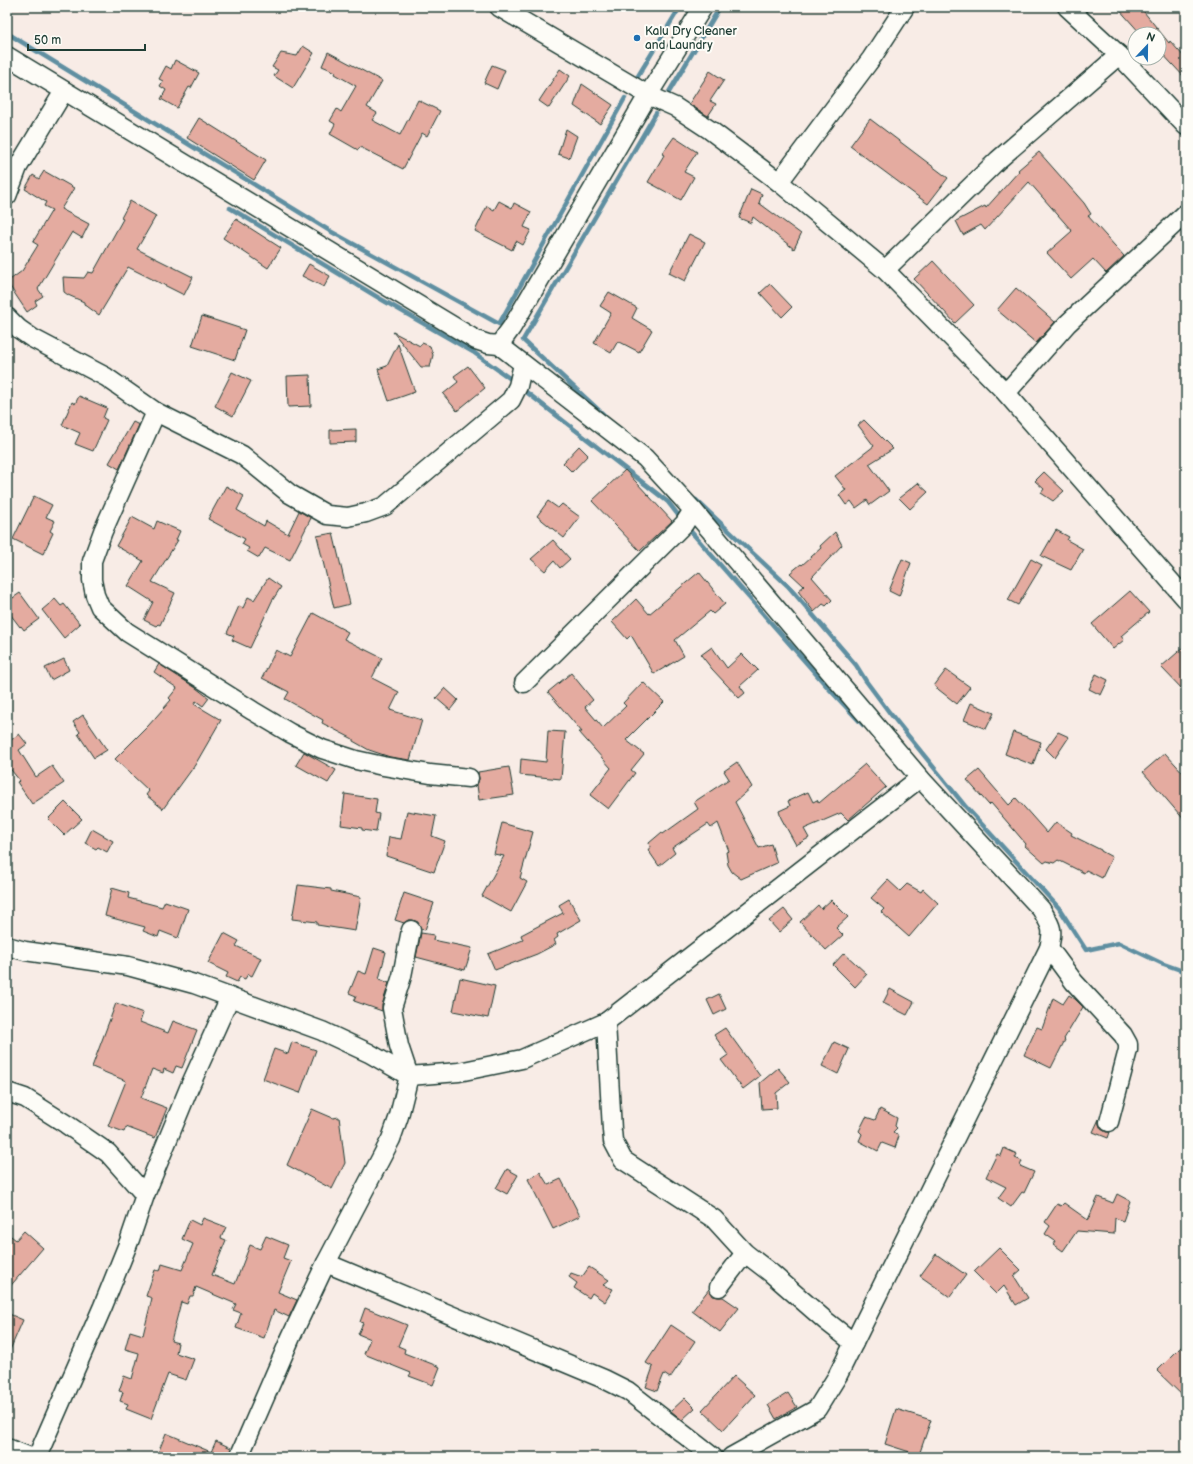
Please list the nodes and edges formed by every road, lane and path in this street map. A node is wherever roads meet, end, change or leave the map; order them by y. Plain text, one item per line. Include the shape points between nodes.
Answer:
1 (499, 7) edge
2 (702, 7) edge
3 (905, 7) edge
4 (1067, 7) edge
5 (1119, 55) junction
6 (7, 56) edge
7 (64, 91) junction
8 (648, 95) junction
9 (1186, 126) edge
10 (779, 182) junction
11 (7, 196) edge
12 (1186, 212) edge
13 (885, 270) junction
14 (7, 317) edge
15 (499, 345) junction
16 (523, 364) junction
17 (1006, 393) junction
18 (156, 412) junction
19 (693, 510) junction
20 (1186, 599) edge
21 (524, 684) dead end
22 (469, 778) dead end
23 (920, 778) junction
24 (412, 930) dead end
25 (7, 946) edge
26 (1049, 948) junction
27 (230, 997) junction
28 (606, 1022) junction
29 (409, 1076) junction
30 (7, 1092) edge
31 (1109, 1122) dead end
32 (145, 1194) junction
33 (745, 1253) junction
34 (326, 1263) junction
35 (719, 1287) dead end
36 (854, 1343) junction
37 (7, 1448) edge
38 (30, 1457) edge
39 (36, 1457) edge
40 (239, 1457) edge
41 (713, 1457) edge
42 (731, 1457) edge

1 - 8 street
2 - 8 street
3 - 10 street via 871,59
4 - 5 street
5 - 9 street
5 - 13 street via 998,160
6 - 7 street
7 - 11 street via 18,167
7 - 15 street via 476,340
8 - 10 street via 674,107 710,130
8 - 15 street via 516,321
10 - 13 street
12 - 17 street via 1067,324
13 - 17 street
14 - 18 street via 32,338 106,377
15 - 16 street
16 - 18 street via 518,386 511,400 385,506 348,517 327,515 290,494 242,455
16 - 19 street via 645,458
17 - 20 street
18 - 22 street via 92,561 92,580 100,607 127,632 290,733 322,749 383,766
19 - 21 street via 684,524
19 - 23 street
23 - 26 street via 1040,910 1051,925
23 - 28 street
24 - 29 street via 392,1008 399,1046
25 - 27 street via 128,966
26 - 31 street via 1074,982 1126,1039 1128,1050
26 - 36 street
27 - 29 street via 322,1031 369,1053
27 - 32 street
28 - 29 street via 522,1059 459,1072
28 - 33 street via 613,1142 619,1154 623,1160 714,1219
29 - 34 street via 390,1139
30 - 32 street via 25,1098 108,1153
32 - 39 street via 103,1306
33 - 35 street
33 - 36 street
34 - 40 street
34 - 41 street via 628,1391
36 - 42 street via 817,1409
37 - 38 street

